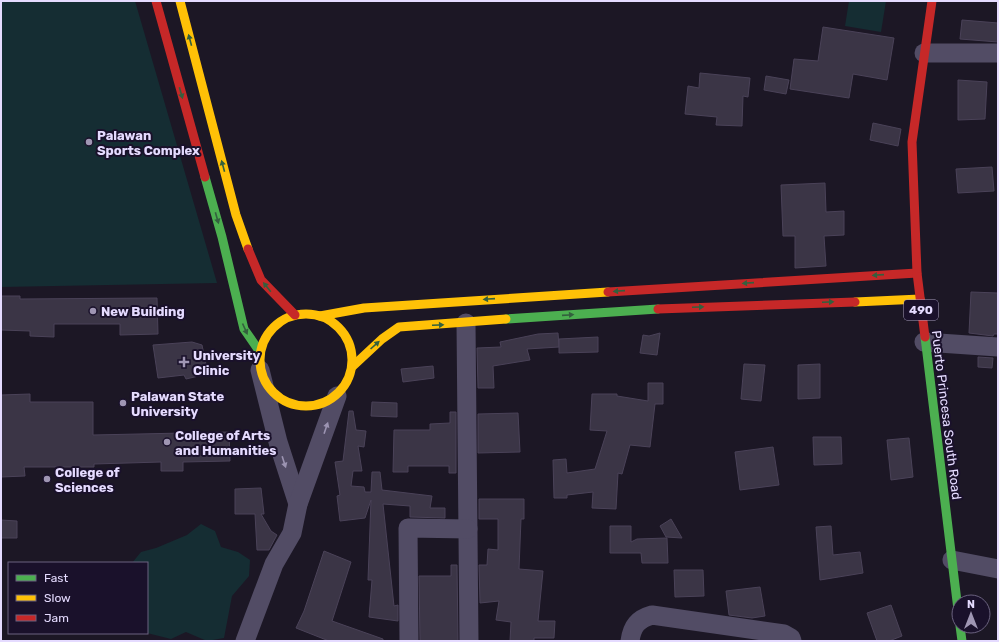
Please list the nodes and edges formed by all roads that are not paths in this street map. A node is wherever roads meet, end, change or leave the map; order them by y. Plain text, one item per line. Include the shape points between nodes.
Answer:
1 (156, 1) edge
2 (180, 1) edge
3 (932, 1) edge
4 (924, 53) junction
5 (998, 53) edge
6 (917, 273) junction
7 (920, 300) junction
8 (295, 315) junction
9 (320, 316) junction
10 (466, 323) junction
11 (924, 342) junction
12 (998, 347) edge
13 (260, 361) junction
14 (353, 366) junction
15 (337, 396) junction
16 (298, 504) junction
17 (468, 529) junction
18 (952, 560) junction
19 (998, 569) edge
20 (956, 594) edge
21 (245, 641) edge
22 (409, 641) edge
23 (468, 641) edge
24 (630, 641) edge
25 (792, 641) edge

1 -> 13 street via 222,237 244,329
8 -> 2 street via 261,280 250,254 236,215
3 - 4 street, Puerto Princesa South Road / 490
4 - 5 street
4 - 6 street, Puerto Princesa South Road / 490 via 912,142
6 - 7 street, Puerto Princesa South Road / 490
6 -> 9 street via 414,304 364,308
10 -> 7 street via 640,310
7 - 11 street, Puerto Princesa South Road / 490
8 - 9 street
8 - 13 street via 278,322 266,335
9 - 14 street via 336,324 348,340
14 -> 10 street via 399,327
10 - 17 street
11 - 12 street
11 - 18 street, Puerto Princesa South Road / 490
13 - 15 street via 267,388 282,401 300,407 320,405
13 -> 16 street via 278,442
14 - 15 street via 350,378
16 -> 15 street
16 - 21 street via 292,534 274,564
17 - 22 street via 408,528
17 - 23 street
18 - 19 street
18 - 20 street, Puerto Princesa South Road / 490
24 - 25 street via 635,624 652,615 784,634

